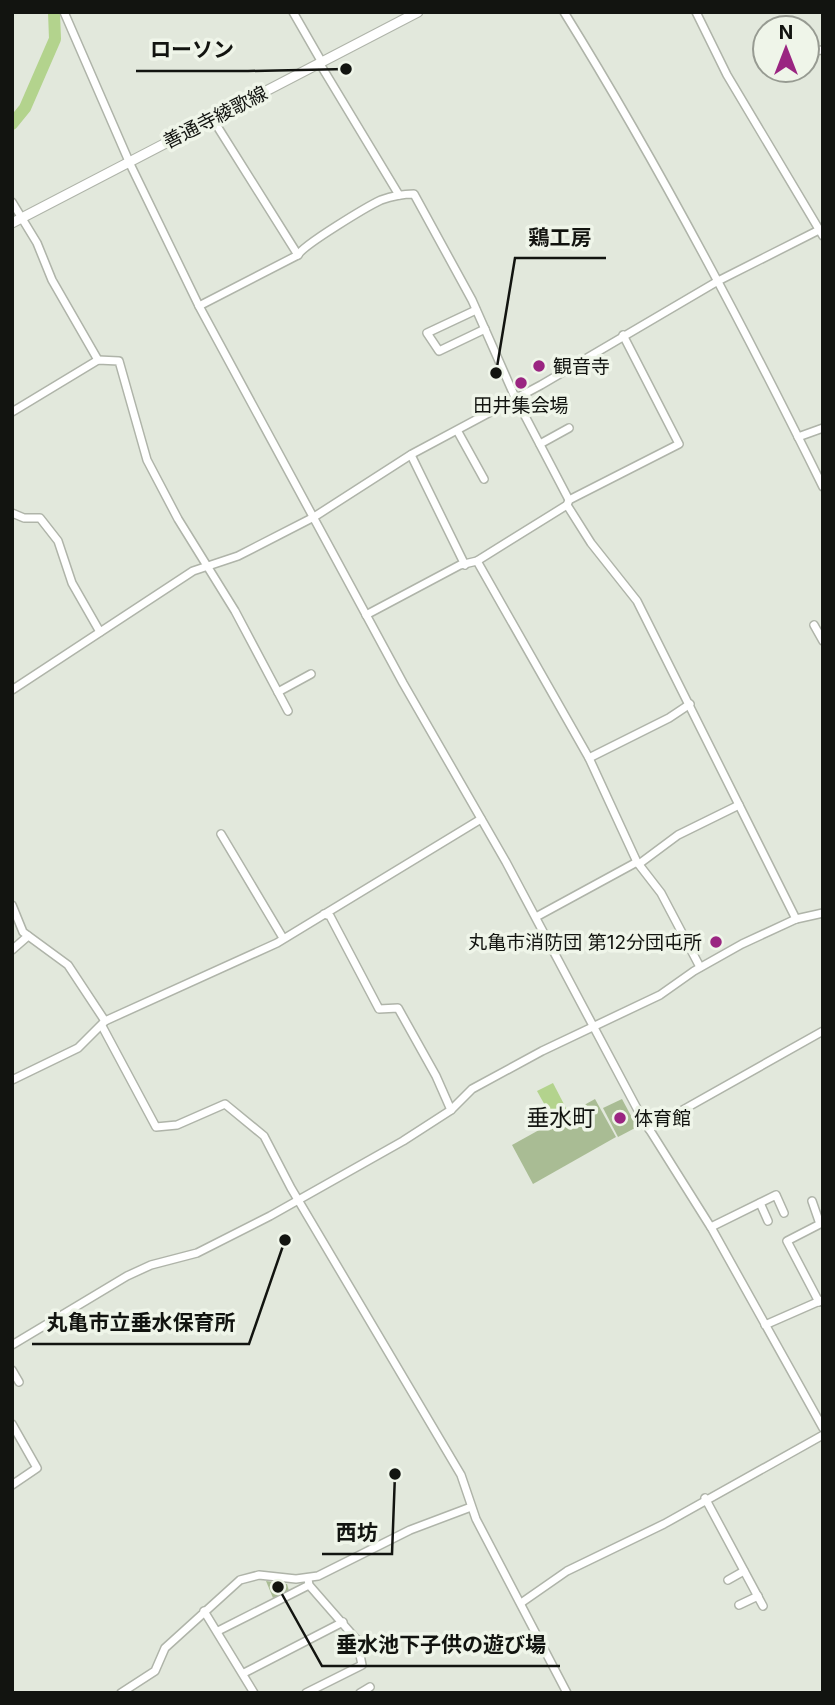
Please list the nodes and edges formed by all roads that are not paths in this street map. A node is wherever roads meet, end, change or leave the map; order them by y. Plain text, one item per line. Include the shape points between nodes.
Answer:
1 (64, 12) edge
2 (293, 12) edge
3 (418, 12) edge
4 (564, 12) edge
5 (696, 12) edge
6 (320, 64) junction
7 (212, 118) junction
8 (130, 162) junction
9 (399, 195) junction
10 (12, 202) edge
11 (23, 218) junction
12 (12, 223) edge
13 (821, 233) edge
14 (298, 256) junction
15 (718, 281) junction
16 (199, 306) junction
17 (477, 310) junction
18 (485, 329) junction
19 (623, 335) junction
20 (98, 360) junction
21 (516, 399) junction
22 (12, 412) edge
23 (569, 428) dead end
24 (823, 428) edge
25 (458, 432) junction
26 (798, 438) junction
27 (540, 444) junction
28 (411, 455) junction
29 (484, 479) dead end
30 (823, 487) edge
31 (568, 502) junction
32 (12, 513) edge
33 (314, 517) junction
34 (477, 561) junction
35 (207, 565) junction
36 (465, 565) junction
37 (366, 615) junction
38 (814, 625) dead end
39 (100, 632) junction
40 (823, 641) edge
41 (312, 674) dead end
42 (12, 690) edge
43 (278, 692) junction
44 (690, 704) junction
45 (288, 711) dead end
46 (589, 758) junction
47 (739, 806) junction
48 (481, 819) junction
49 (220, 834) dead end
50 (638, 863) junction
51 (12, 905) edge
52 (823, 912) edge
53 (324, 914) junction
54 (536, 917) junction
55 (796, 919) junction
56 (27, 936) junction
57 (283, 938) junction
58 (12, 950) edge
59 (700, 967) junction
60 (104, 1023) junction
61 (594, 1025) junction
62 (823, 1031) edge
63 (12, 1080) edge
64 (451, 1110) junction
65 (649, 1129) junction
66 (299, 1198) junction
67 (811, 1201) dead end
68 (760, 1203) junction
69 (784, 1213) dead end
70 (768, 1221) dead end
71 (821, 1226) edge
72 (711, 1227) junction
73 (821, 1301) edge
74 (765, 1325) junction
75 (12, 1345) edge
76 (12, 1370) edge
77 (19, 1382) dead end
78 (12, 1424) edge
79 (823, 1428) edge
80 (823, 1435) edge
81 (12, 1485) edge
82 (705, 1498) junction
83 (471, 1507) junction
84 (723, 1532) junction
85 (714, 1536) dead end
86 (744, 1571) junction
87 (728, 1580) dead end
88 (308, 1582) junction
89 (758, 1596) junction
90 (521, 1603) junction
91 (739, 1605) dead end
92 (763, 1606) dead end
93 (204, 1611) junction
94 (343, 1622) junction
95 (218, 1631) junction
96 (244, 1673) junction
97 (370, 1687) dead end
98 (121, 1693) edge
99 (254, 1693) edge
100 (306, 1693) edge
101 (360, 1693) edge
102 (567, 1693) edge

1 - 8 street
2 - 6 street
3 - 6 main road, 善通寺綾歌線
4 - 15 street via 621,102
5 - 13 street via 727,75
6 - 7 main road, 善通寺綾歌線
6 - 9 street
7 - 8 main road, 善通寺綾歌線
7 - 14 street
8 - 11 main road, 善通寺綾歌線
8 - 16 street
9 - 14 street via 368,207 310,242
9 - 17 street via 418,196
10 - 11 street
11 - 12 main road, 善通寺綾歌線
11 - 20 street
13 - 15 street
14 - 16 street
15 - 19 street
15 - 26 street
16 - 33 street
17 - 18 street
17 - 18 street via 427,333 439,351
18 - 21 street
19 - 21 street
19 - 31 street via 679,444
20 - 22 street
20 - 35 street via 116,360 124,368 147,460
21 - 25 street
21 - 27 street
23 - 27 street
24 - 26 street
25 - 28 street
25 - 29 street
26 - 30 street
27 - 31 street
28 - 33 street
28 - 36 street
31 - 34 street
31 - 44 street via 591,543 636,601
32 - 39 street via 40,518 53,534 72,583
33 - 35 street via 238,556
33 - 37 street
34 - 36 street
34 - 46 street
35 - 39 street
35 - 43 street
36 - 37 street
37 - 48 street
38 - 40 street
39 - 42 street
41 - 43 street
43 - 45 street
44 - 46 street
44 - 47 street
46 - 50 street
47 - 50 street via 678,835
47 - 55 street
48 - 53 street
48 - 54 street
49 - 57 street
50 - 54 street
50 - 59 street via 661,893
51 - 56 street
52 - 55 street
53 - 57 street
53 - 64 street via 330,916 379,1009 398,1008 408,1023
54 - 61 street
55 - 59 street
56 - 58 street
56 - 60 street via 68,965
57 - 60 street
59 - 61 street via 660,996
60 - 63 street via 78,1048
60 - 66 street via 156,1127 177,1125 225,1104 264,1136
61 - 64 street via 472,1089
61 - 65 street
62 - 65 street
64 - 66 street
65 - 72 street
66 - 75 street via 218,1243 127,1276
66 - 83 street via 461,1475
67 - 71 street
68 - 69 street via 776,1195
68 - 70 street
68 - 72 street
71 - 73 street via 787,1241
72 - 74 street
73 - 74 street
74 - 79 street
76 - 77 street
78 - 81 street via 37,1468
80 - 82 street
82 - 84 street
82 - 90 street via 664,1524 567,1572
83 - 88 street via 410,1530
83 - 90 street
84 - 85 street
84 - 86 street
86 - 87 street
86 - 89 street
88 - 93 street via 249,1576
88 - 94 street
88 - 95 street
89 - 91 street
89 - 92 street
90 - 102 street
93 - 95 street
93 - 98 street via 165,1648 155,1671
94 - 96 street
94 - 100 street via 357,1640 362,1665
95 - 96 street
96 - 99 street
97 - 101 street

